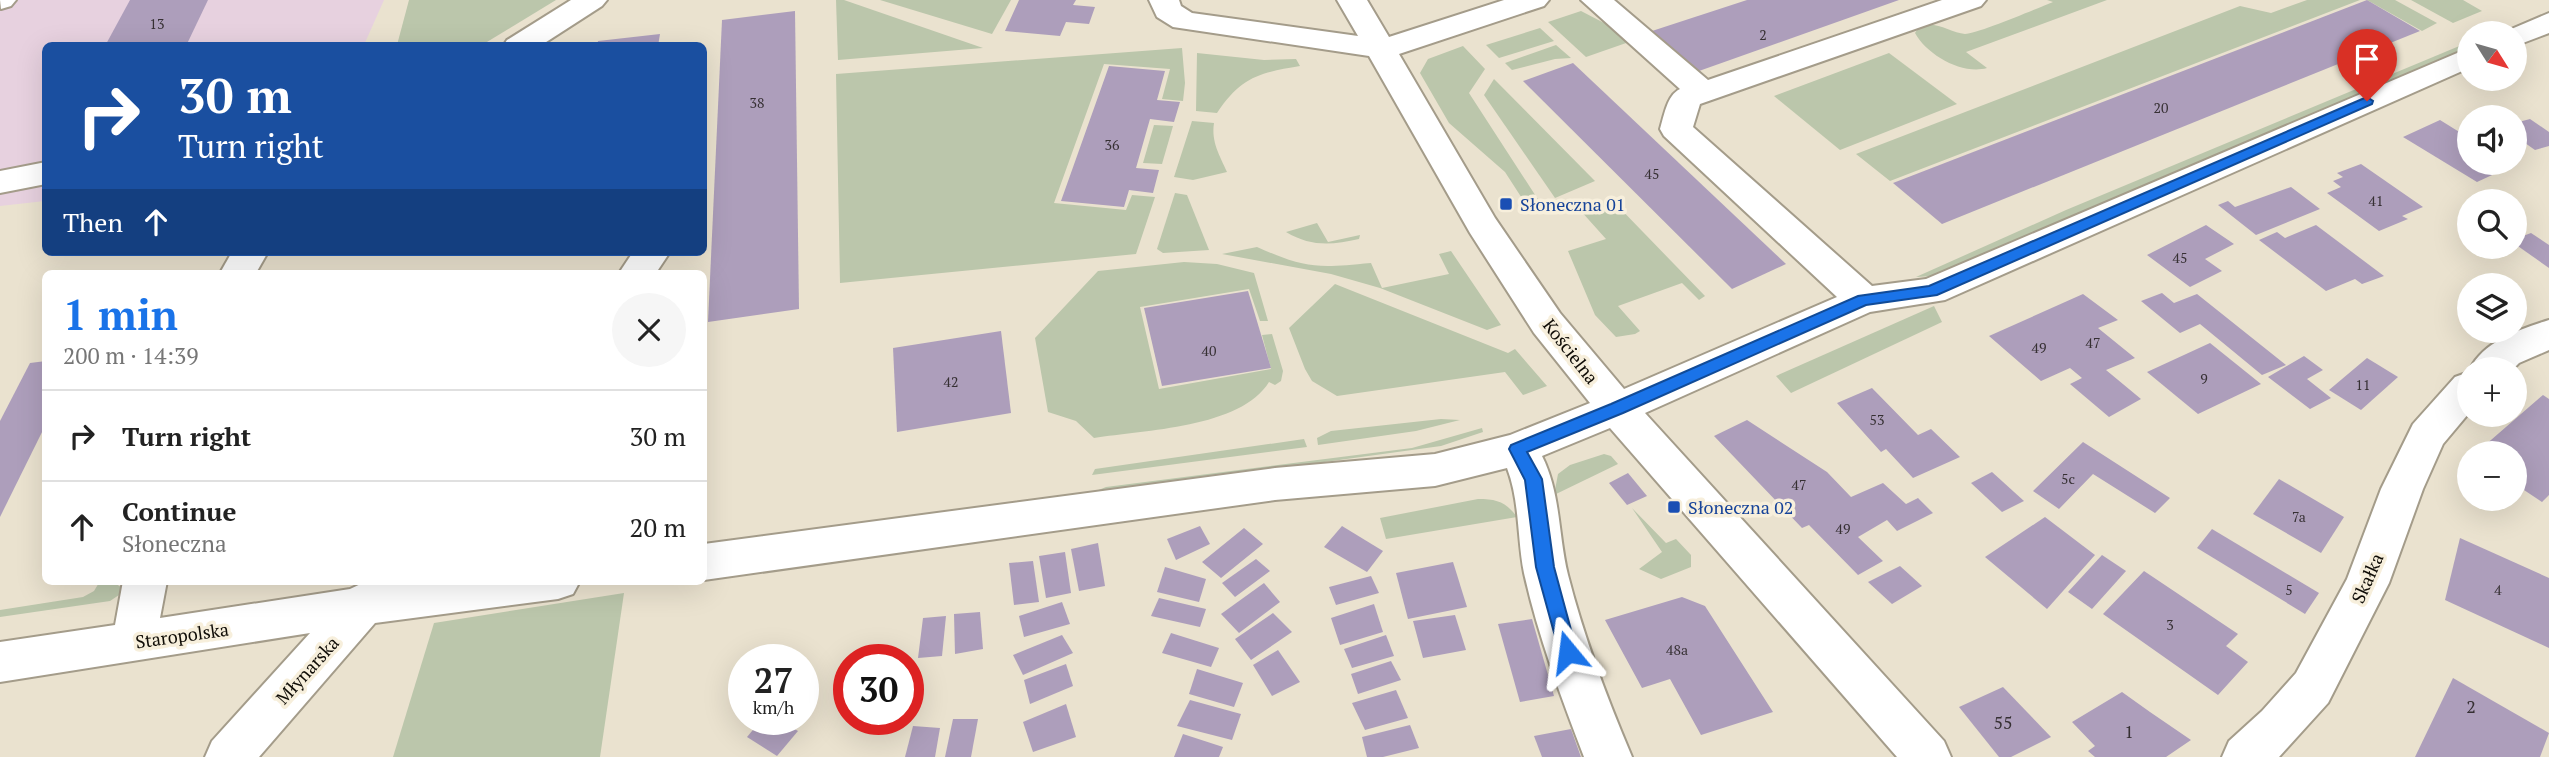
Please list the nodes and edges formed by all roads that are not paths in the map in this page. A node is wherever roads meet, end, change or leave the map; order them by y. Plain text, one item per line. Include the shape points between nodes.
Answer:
1 (592, 0) edge
2 (1164, 0) edge
3 (1534, 0) edge
4 (1596, 0) edge
5 (1971, 0) edge
6 (1354, 4) edge
7 (2549, 22) edge
8 (2527, 32) edge
9 (1288, 38) junction
10 (524, 42) edge
11 (1383, 49) junction
12 (2457, 62) edge
13 (1703, 92) junction
14 (42, 174) edge
15 (0, 182) edge
16 (1864, 300) junction
17 (2549, 334) edge
18 (2502, 357) edge
19 (2457, 401) edge
20 (1617, 409) junction
21 (1517, 449) junction
22 (707, 562) edge
23 (144, 585) edge
24 (501, 585) edge
25 (373, 594) edge
26 (135, 642) junction
27 (0, 662) edge
28 (229, 757) edge
29 (1608, 757) edge
30 (1927, 757) edge
31 (2246, 757) edge

1 - 10 street
2 - 9 street via 1168,11 1184,21
3 - 11 street
4 - 13 street
5 - 13 street
6 - 9 street via 1306,24
6 - 11 street, Kościelna
7 - 8 street
9 - 11 street
11 - 20 street, Kościelna via 1493,242 1548,323
12 - 16 street via 1932,291
13 - 16 street via 1686,98 1676,129
14 - 15 street
16 - 20 street
17 - 18 street
19 - 31 street, Skałka via 2427,435 2367,583 2312,688
20 - 21 street
20 - 30 street, Kościelna
21 - 22 street via 1435,470 1275,484
21 - 29 street via 1534,479 1545,567 1575,677
23 - 26 street
24 - 25 street, Staropolska
25 - 26 street, Staropolska
25 - 28 street, Młynarska
26 - 27 street, Staropolska

